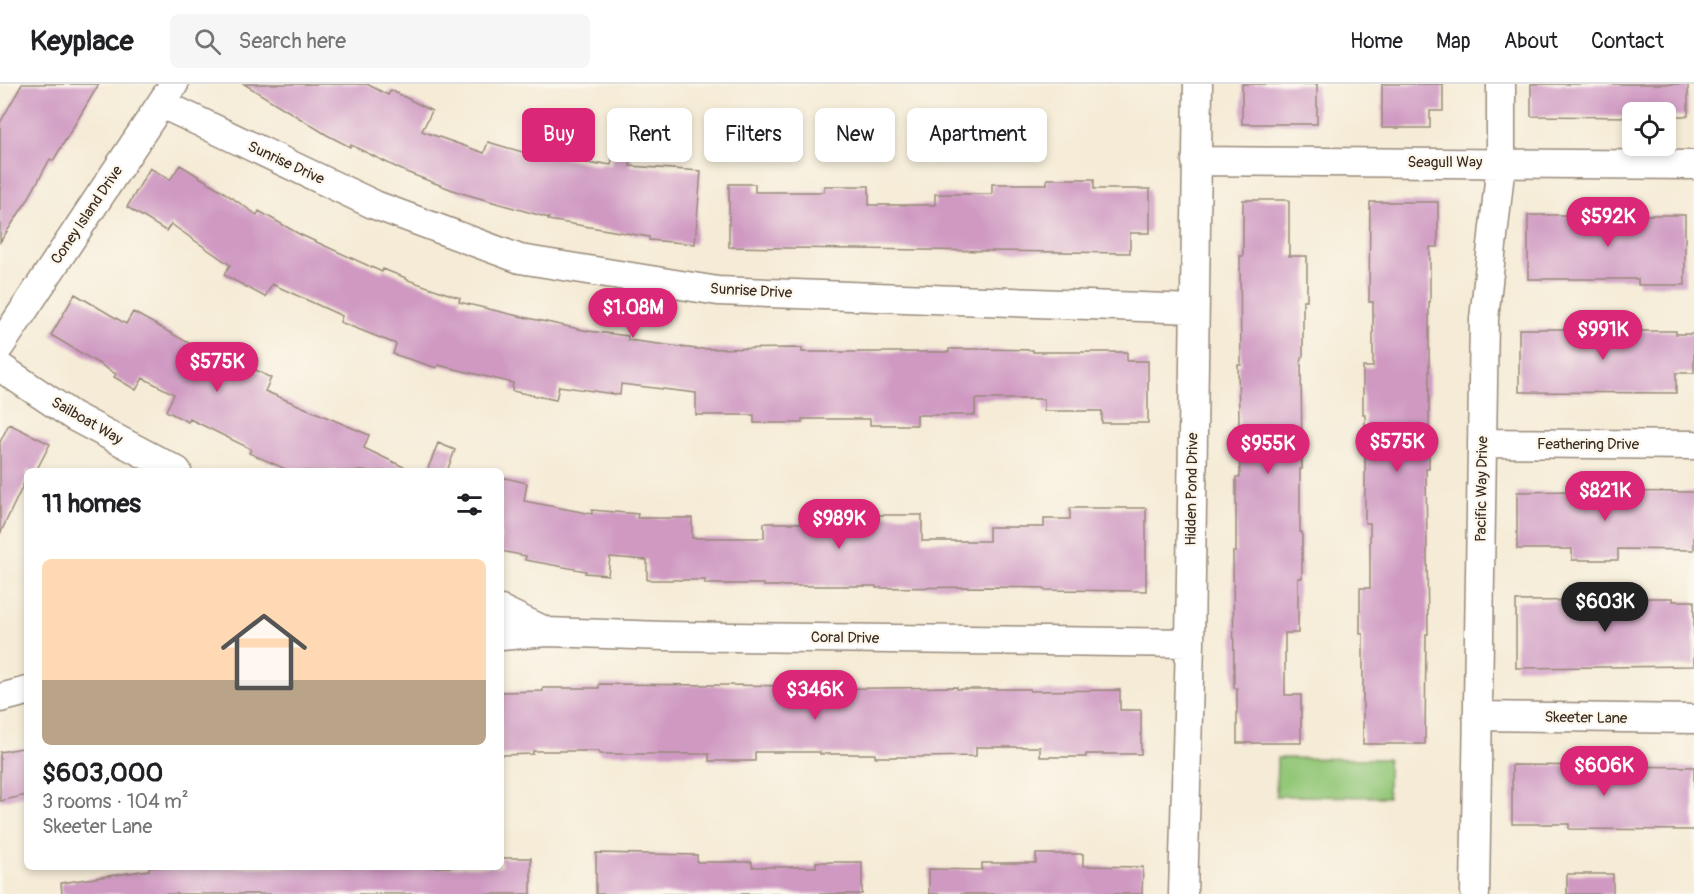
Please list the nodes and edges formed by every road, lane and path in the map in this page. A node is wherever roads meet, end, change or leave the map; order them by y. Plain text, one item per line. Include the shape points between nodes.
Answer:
1 (1198, 84) edge
2 (1501, 84) edge
3 (168, 94) edge
4 (1196, 161) junction
5 (1501, 163) junction
6 (1694, 165) edge
7 (1194, 309) junction
8 (0, 346) edge
9 (0, 367) edge
10 (1482, 443) junction
11 (1694, 445) edge
12 (171, 468) edge
13 (504, 611) edge
14 (547, 632) junction
15 (504, 636) edge
16 (1190, 643) junction
17 (24, 692) edge
18 (0, 698) edge
19 (1477, 716) junction
20 (1694, 719) edge
21 (1183, 894) edge
22 (1475, 894) edge

1 - 4 street, Hidden Pond Drive
2 - 5 street, Pacific Way Drive
3 - 7 street, Sunrise Drive via 375,205 520,259 718,291
3 - 8 street, Coney Island Drive
4 - 5 street, Seagull Way
4 - 7 street, Hidden Pond Drive
5 - 6 street, Seagull Way
5 - 10 street, Pacific Way Drive via 1484,319
7 - 16 street, Hidden Pond Drive
9 - 12 street, Sailboat Way via 73,416
10 - 11 street, Feathering Drive
10 - 19 street, Pacific Way Drive
13 - 14 street
14 - 15 street, Coral Drive
14 - 16 street, Coral Drive
16 - 21 street, Hidden Pond Drive
17 - 18 street
19 - 20 street, Skeeter Lane
19 - 22 street, Pacific Way Drive

